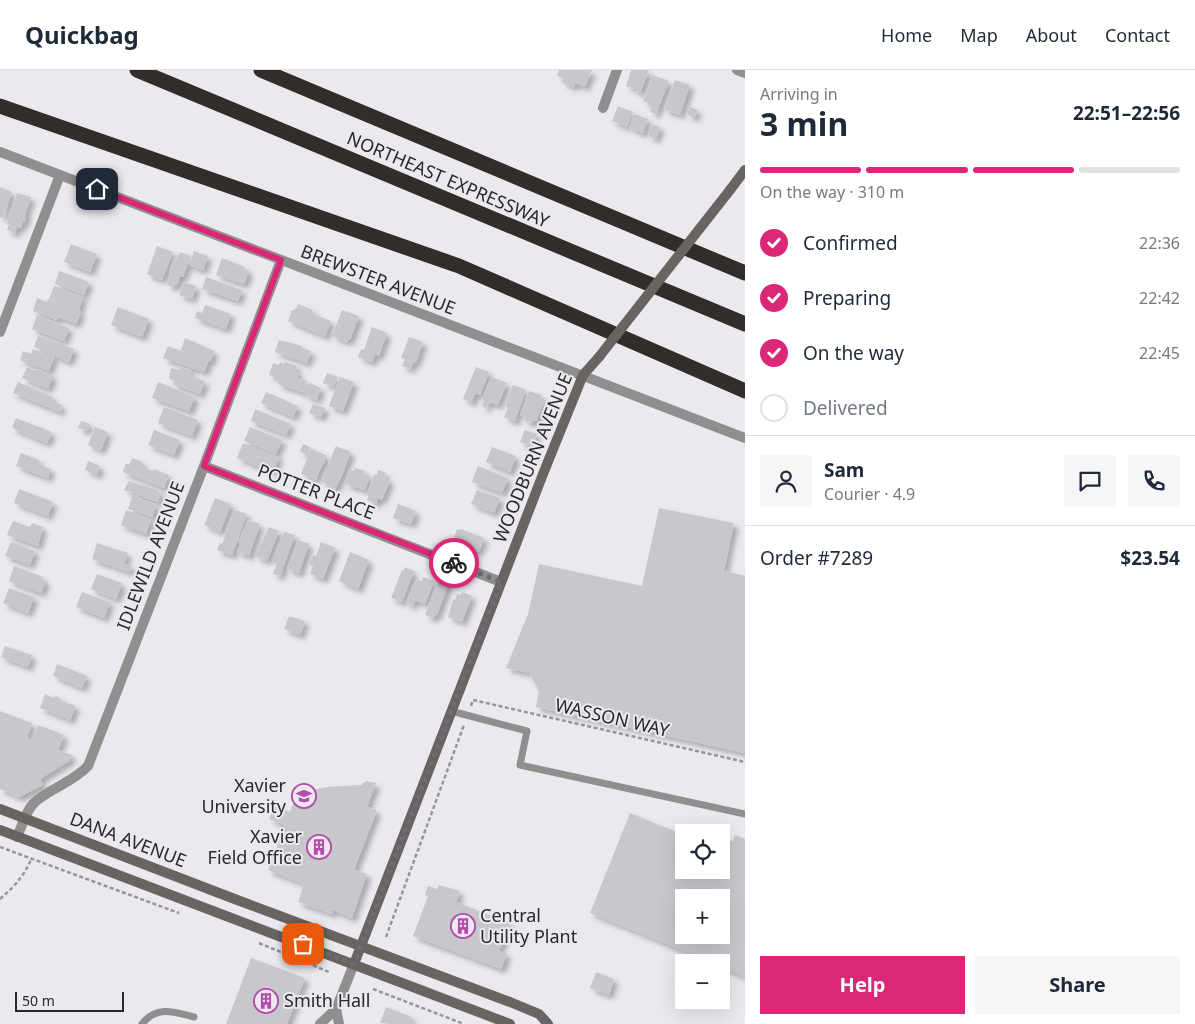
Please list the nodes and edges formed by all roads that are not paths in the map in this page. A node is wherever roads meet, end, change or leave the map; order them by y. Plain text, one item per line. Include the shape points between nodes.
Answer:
1 (137, 70) edge
2 (261, 70) edge
3 (618, 70) edge
4 (737, 70) edge
5 (745, 73) edge
6 (0, 106) edge
7 (603, 108) dead end
8 (0, 152) edge
9 (745, 170) edge
10 (60, 174) junction
11 (281, 260) junction
12 (745, 273) edge
13 (745, 324) edge
14 (0, 332) edge
15 (583, 375) junction
16 (745, 391) edge
17 (745, 438) edge
18 (204, 466) junction
19 (501, 582) junction
20 (451, 711) junction
21 (0, 808) edge
22 (745, 814) edge
23 (25, 818) junction
24 (0, 830) edge
25 (17, 837) junction
26 (361, 945) junction
27 (354, 964) junction
28 (336, 1009) junction
29 (194, 1017) dead end
30 (142, 1024) edge
31 (320, 1024) edge
32 (339, 1024) edge
33 (510, 1024) edge
34 (548, 1024) edge

1 - 13 highway, NORTHEAST EXPRESSWAY
2 - 12 highway, NORTHEAST EXPRESSWAY
3 - 7 street
4 - 5 street
6 - 16 highway via 460,266
8 - 10 street, BREWSTER AVENUE
9 - 15 street, WOODBURN AVENUE, bridge
10 - 11 street, BREWSTER AVENUE
10 - 14 street
11 - 15 street, BREWSTER AVENUE
11 - 18 street, IDLEWILD AVENUE
15 - 17 street, BREWSTER AVENUE
15 - 19 street, WOODBURN AVENUE
18 - 19 street, POTTER PLACE
18 - 23 street, IDLEWILD AVENUE via 88,766 80,775 35,802
19 - 20 street, WOODBURN AVENUE
20 - 22 lane via 527,731 520,765
20 - 26 street, WOODBURN AVENUE
21 - 23 street, DANA AVENUE
23 - 25 street, IDLEWILD AVENUE
23 - 26 street, DANA AVENUE
24 - 25 street, DANA AVENUE
25 - 27 street, DANA AVENUE
26 - 27 street, WOODBURN AVENUE
26 - 34 street, DANA AVENUE via 540,1014
27 - 28 street
27 - 33 street, DANA AVENUE
28 - 31 street
28 - 32 street
29 - 30 lane via 168,1010 148,1016

